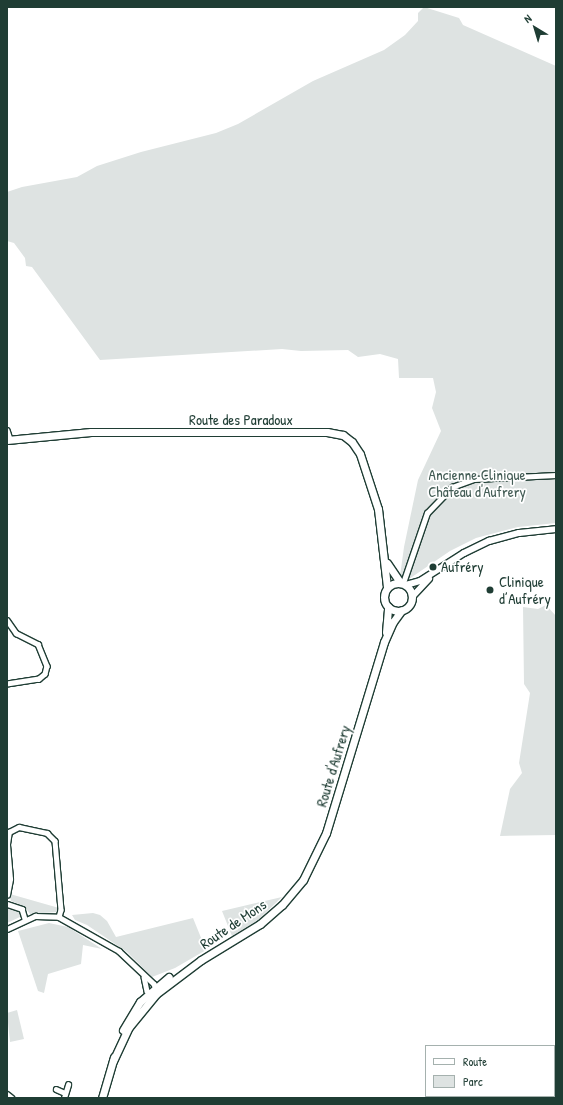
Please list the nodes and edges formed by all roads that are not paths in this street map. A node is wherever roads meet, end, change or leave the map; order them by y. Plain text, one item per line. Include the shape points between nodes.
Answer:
1 (7, 430) edge
2 (9, 439) edge
3 (556, 475) edge
4 (556, 529) edge
5 (383, 554) junction
6 (436, 572) junction
7 (403, 583) junction
8 (387, 587) junction
9 (412, 597) junction
10 (388, 607) junction
11 (401, 611) junction
12 (7, 622) edge
13 (384, 642) junction
14 (7, 684) edge
15 (295, 891) joint
16 (7, 895) edge
17 (7, 904) edge
18 (59, 917) junction
19 (25, 919) junction
20 (7, 929) edge
21 (144, 977) junction
22 (154, 991) junction
23 (68, 1085) dead end
24 (56, 1089) dead end
25 (65, 1092) junction
26 (7, 1094) edge
27 (12, 1098) edge
28 (64, 1098) edge
29 (102, 1098) edge

1 - 2 street
2 - 5 main road, Route des Paradoux via 91,432 327,432 343,435 357,448 369,478 381,522
3 - 7 street via 474,479 452,487 427,514
4 - 6 street via 519,533 489,541 464,553
5 - 7 main road via 392,572
5 - 8 main road, Route des Paradoux
6 - 7 street
6 - 9 street
7 - 8 main road
7 - 9 main road
8 - 10 main road via 383,599
9 - 11 main road via 409,606
10 - 11 main road
10 - 13 main road, Route d'Aufrery
11 - 13 main road, Route d'Aufrery
12 - 14 street via 21,636 38,644 47,666 45,674 39,679
13 - 15 main road, Route d'Aufrery via 326,833 315,861
15 - 22 main road, Route de Mons via 260,924
16 - 18 street via 10,879 7,844 9,832 19,827 47,833 55,841 61,910
17 - 19 street via 22,909
18 - 19 street via 44,915
18 - 21 street via 119,951
19 - 20 street
21 - 22 street
21 - 22 street
22 - 29 main road, Route de Mons via 129,1027 113,1061
23 - 25 street
24 - 25 street
25 - 28 street
26 - 27 street

